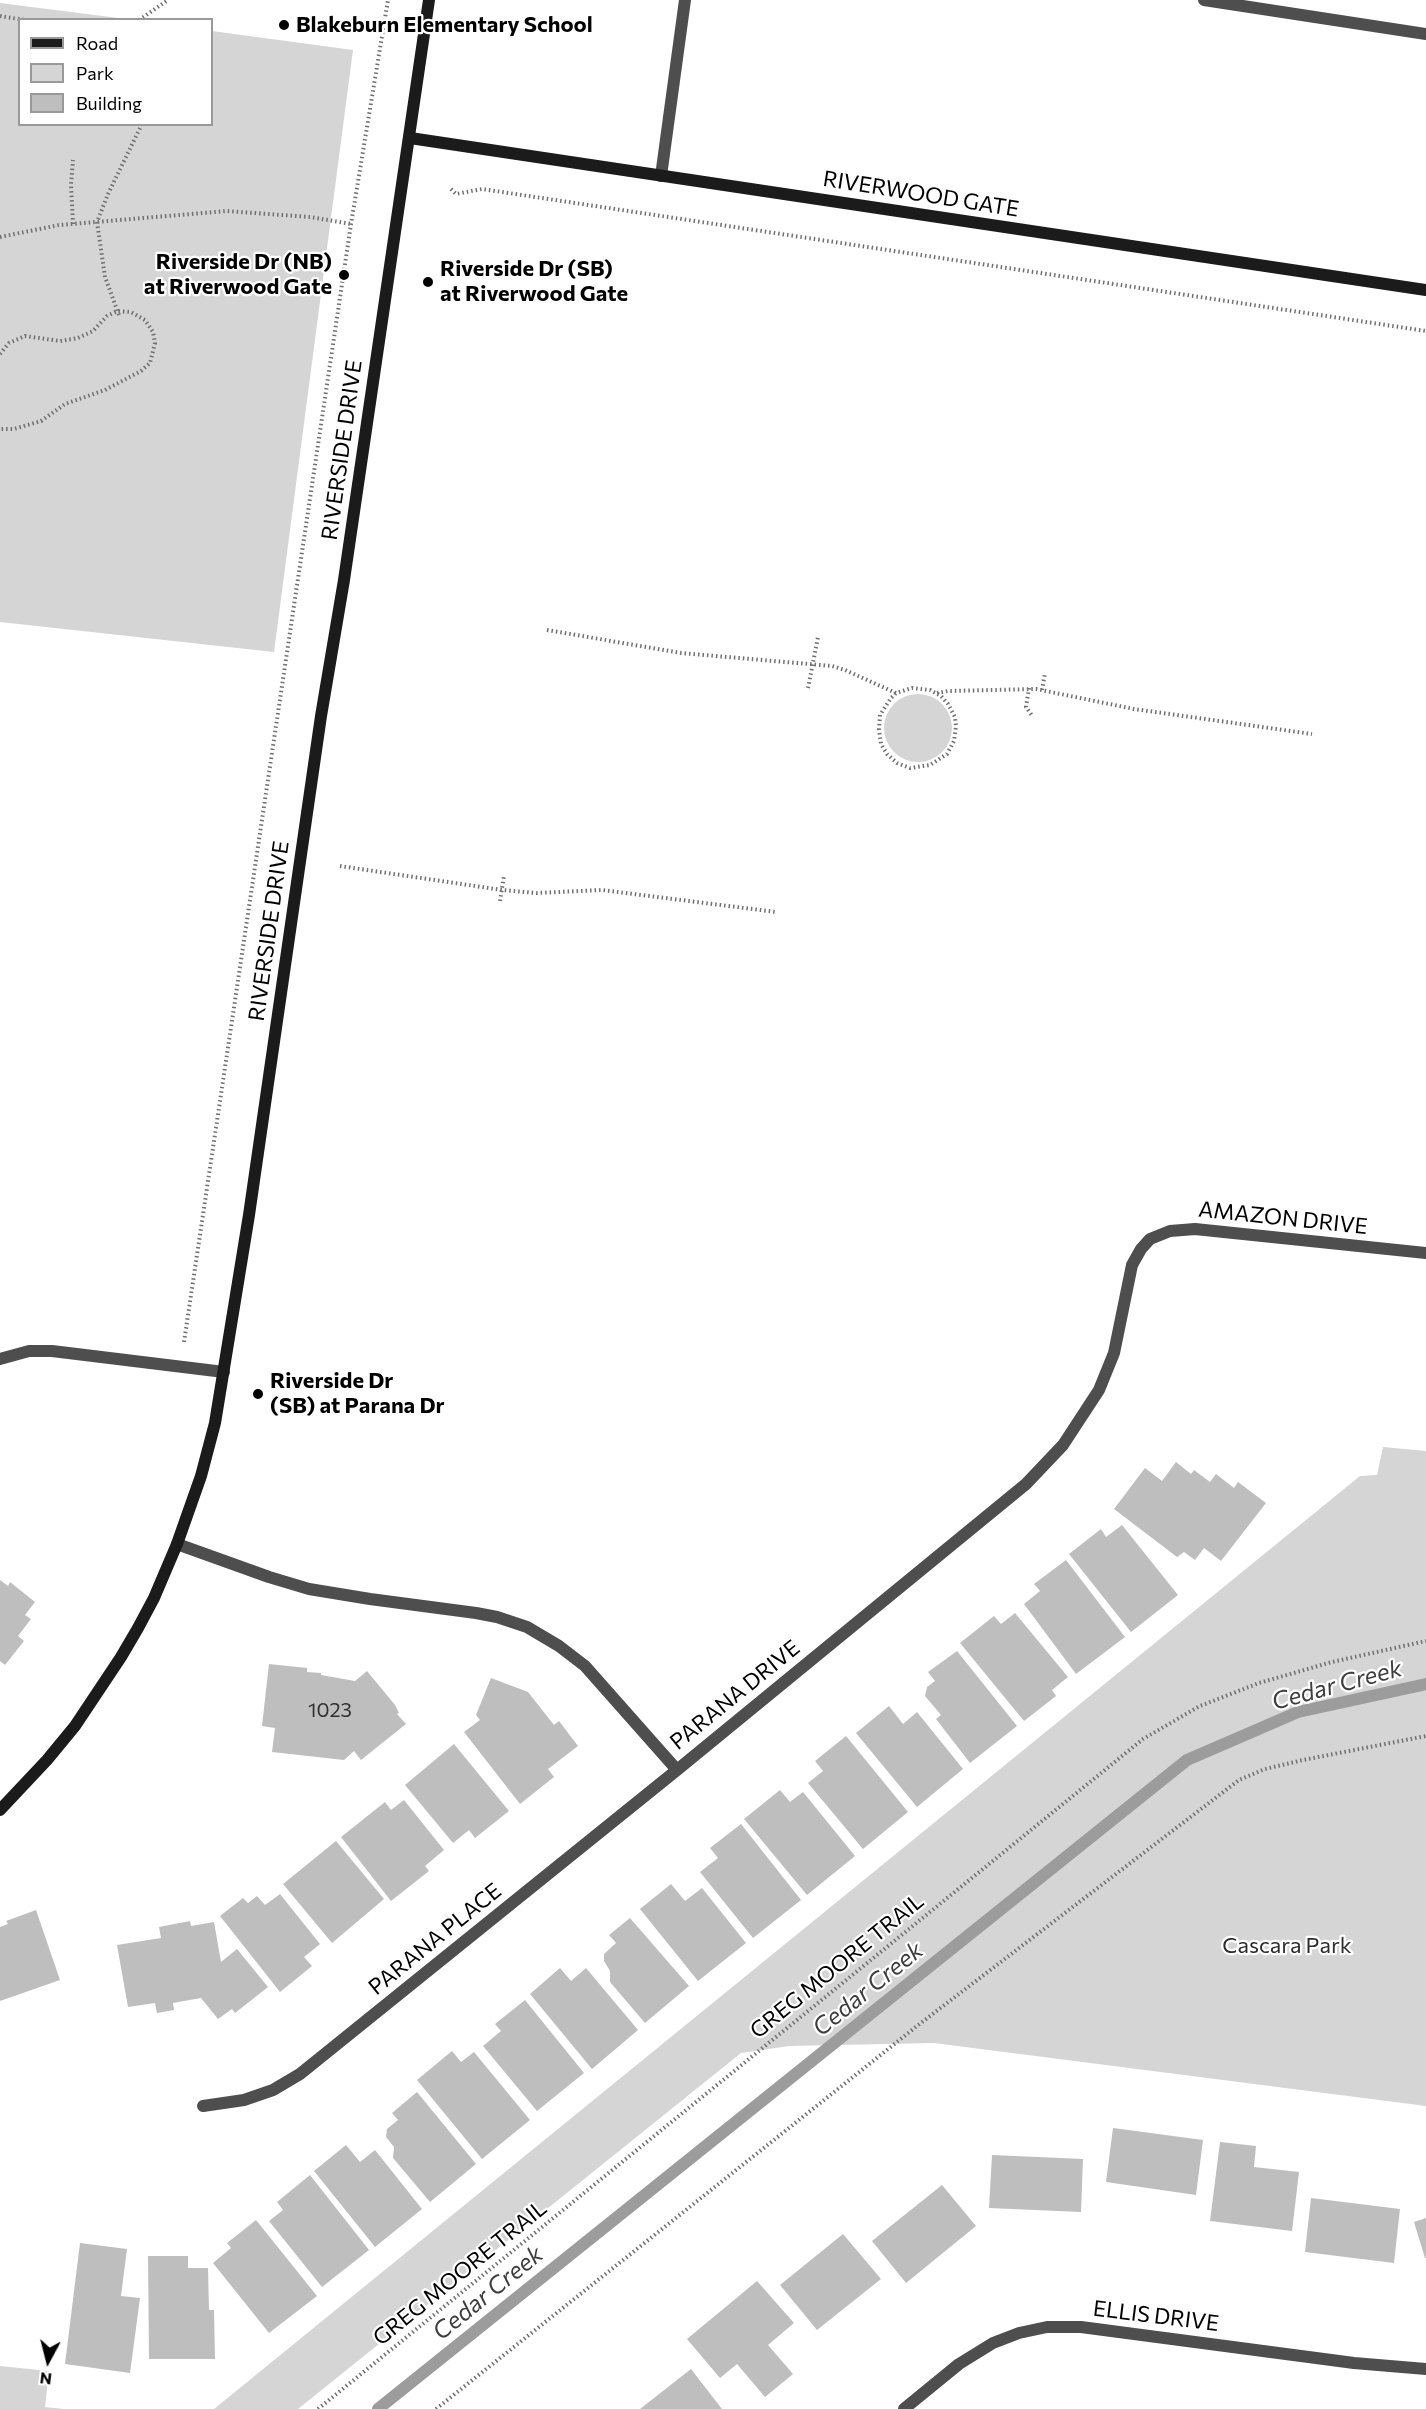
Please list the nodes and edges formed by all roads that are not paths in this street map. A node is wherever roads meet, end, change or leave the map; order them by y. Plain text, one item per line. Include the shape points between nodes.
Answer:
1 (429, 0) edge
2 (686, 0) edge
3 (1204, 0) edge
4 (1426, 34) edge
5 (410, 138) junction
6 (661, 176) junction
7 (1426, 290) edge
8 (1141, 1248) joint
9 (1426, 1252) edge
10 (0, 1359) edge
11 (224, 1372) junction
12 (177, 1544) junction
13 (677, 1770) junction
14 (0, 1810) edge
15 (203, 2106) dead end
16 (1426, 2369) edge
17 (904, 2409) edge

1 - 5 street, RIVERSIDE DRIVE
2 - 6 street
3 - 4 street
5 - 6 street, RIVERWOOD GATE
5 - 11 street, RIVERSIDE DRIVE
6 - 7 street, RIVERWOOD GATE
8 - 9 street, AMAZON DRIVE via 1156,1236 1187,1228
8 - 13 street, PARANA DRIVE via 1132,1266 1122,1324 1107,1372 1077,1424 1045,1465
10 - 11 street via 28,1351 52,1351
11 - 12 street, RIVERSIDE DRIVE via 205,1465
12 - 13 street, PARANA DRIVE via 309,1588 476,1613 527,1627 585,1666
12 - 14 street, RIVERSIDE DRIVE via 142,1621 95,1698 47,1760
13 - 15 street, PARANA PLACE via 300,2074 273,2090 244,2100
16 - 17 street, ELLIS DRIVE via 1047,2326 993,2343 959,2364

